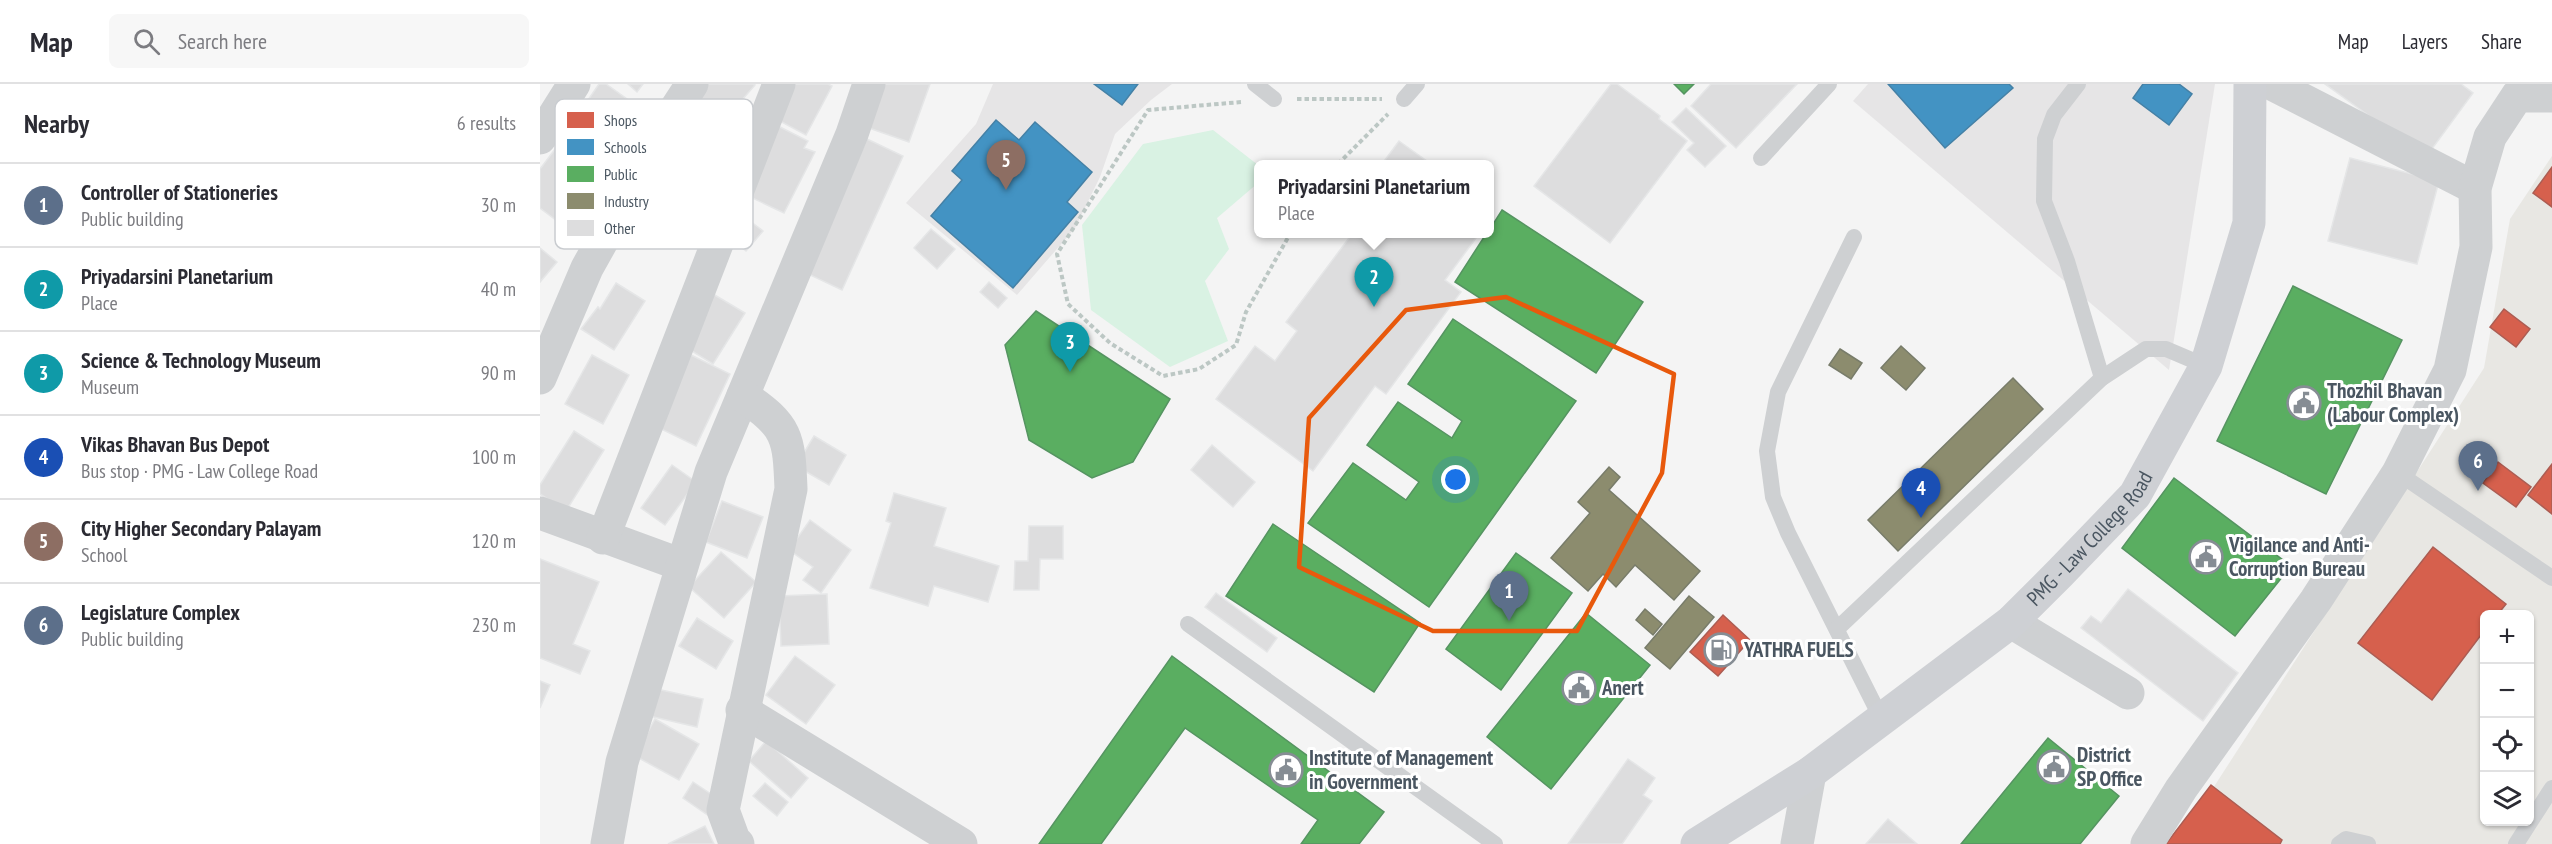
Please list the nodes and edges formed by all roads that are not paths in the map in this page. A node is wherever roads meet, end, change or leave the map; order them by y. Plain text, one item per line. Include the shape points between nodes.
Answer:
1 (574, 84) edge
2 (692, 84) edge
3 (779, 84) edge
4 (869, 84) edge
5 (1255, 84) edge
6 (1417, 84) edge
7 (1829, 84) edge
8 (2078, 84) edge
9 (2250, 84) edge
10 (2272, 84) edge
11 (2552, 96) edge
12 (565, 99) edge
13 (682, 99) edge
14 (1274, 99) road end
15 (1404, 99) road end
16 (555, 114) edge
17 (540, 138) edge
18 (753, 151) edge
19 (1761, 158) dead end
20 (2475, 188) junction
21 (1854, 237) dead end
22 (598, 249) edge
23 (715, 249) edge
24 (2206, 366) junction
25 (540, 378) edge
26 (2102, 378) junction
27 (743, 396) junction
28 (2398, 473) junction
29 (540, 513) edge
30 (603, 538) junction
31 (682, 565) junction
32 (2552, 578) edge
33 (2011, 622) junction
34 (1188, 624) dead end
35 (1837, 629) junction
36 (2128, 693) dead end
37 (742, 710) junction
38 (1881, 718) junction
39 (1810, 773) junction
40 (2552, 788) edge
41 (608, 844) edge
42 (738, 844) edge
43 (961, 844) edge
44 (1495, 844) edge
45 (1697, 844) edge
46 (1797, 844) edge
47 (2147, 844) edge
48 (2339, 844) edge
49 (2368, 844) edge
50 (2516, 844) edge

1 - 12 street
2 - 13 street
3 - 18 street
4 - 27 street
5 - 14 lane
6 - 15 lane
7 - 19 lane
8 - 26 lane via 2054,115 2045,140 2044,201 2067,261
9 - 24 main road, PMG - Law College Road via 2249,223
10 - 20 street
11 - 20 street via 2517,96 2490,136
16 - 17 street
20 - 28 street via 2476,247 2450,370
21 - 35 lane via 1778,392 1767,451 1773,497
22 - 25 street
23 - 30 street
24 - 26 lane via 2166,349 2146,349
24 - 33 main road, PMG - Law College Road via 2135,495
26 - 35 lane
27 - 31 street via 711,472
27 - 37 street via 769,413 783,431 789,450 791,489
28 - 32 lane
28 - 47 street via 2316,600 2181,789
29 - 30 street
30 - 31 street
31 - 41 street via 622,762
33 - 36 street
33 - 38 main road, PMG - Law College Road
34 - 44 lane
35 - 38 lane
37 - 42 street via 723,810
37 - 43 street
38 - 39 main road, PMG - Law College Road
39 - 45 main road, PMG - Law College Road
39 - 46 street
40 - 50 lane
48 - 49 lane via 2346,839

